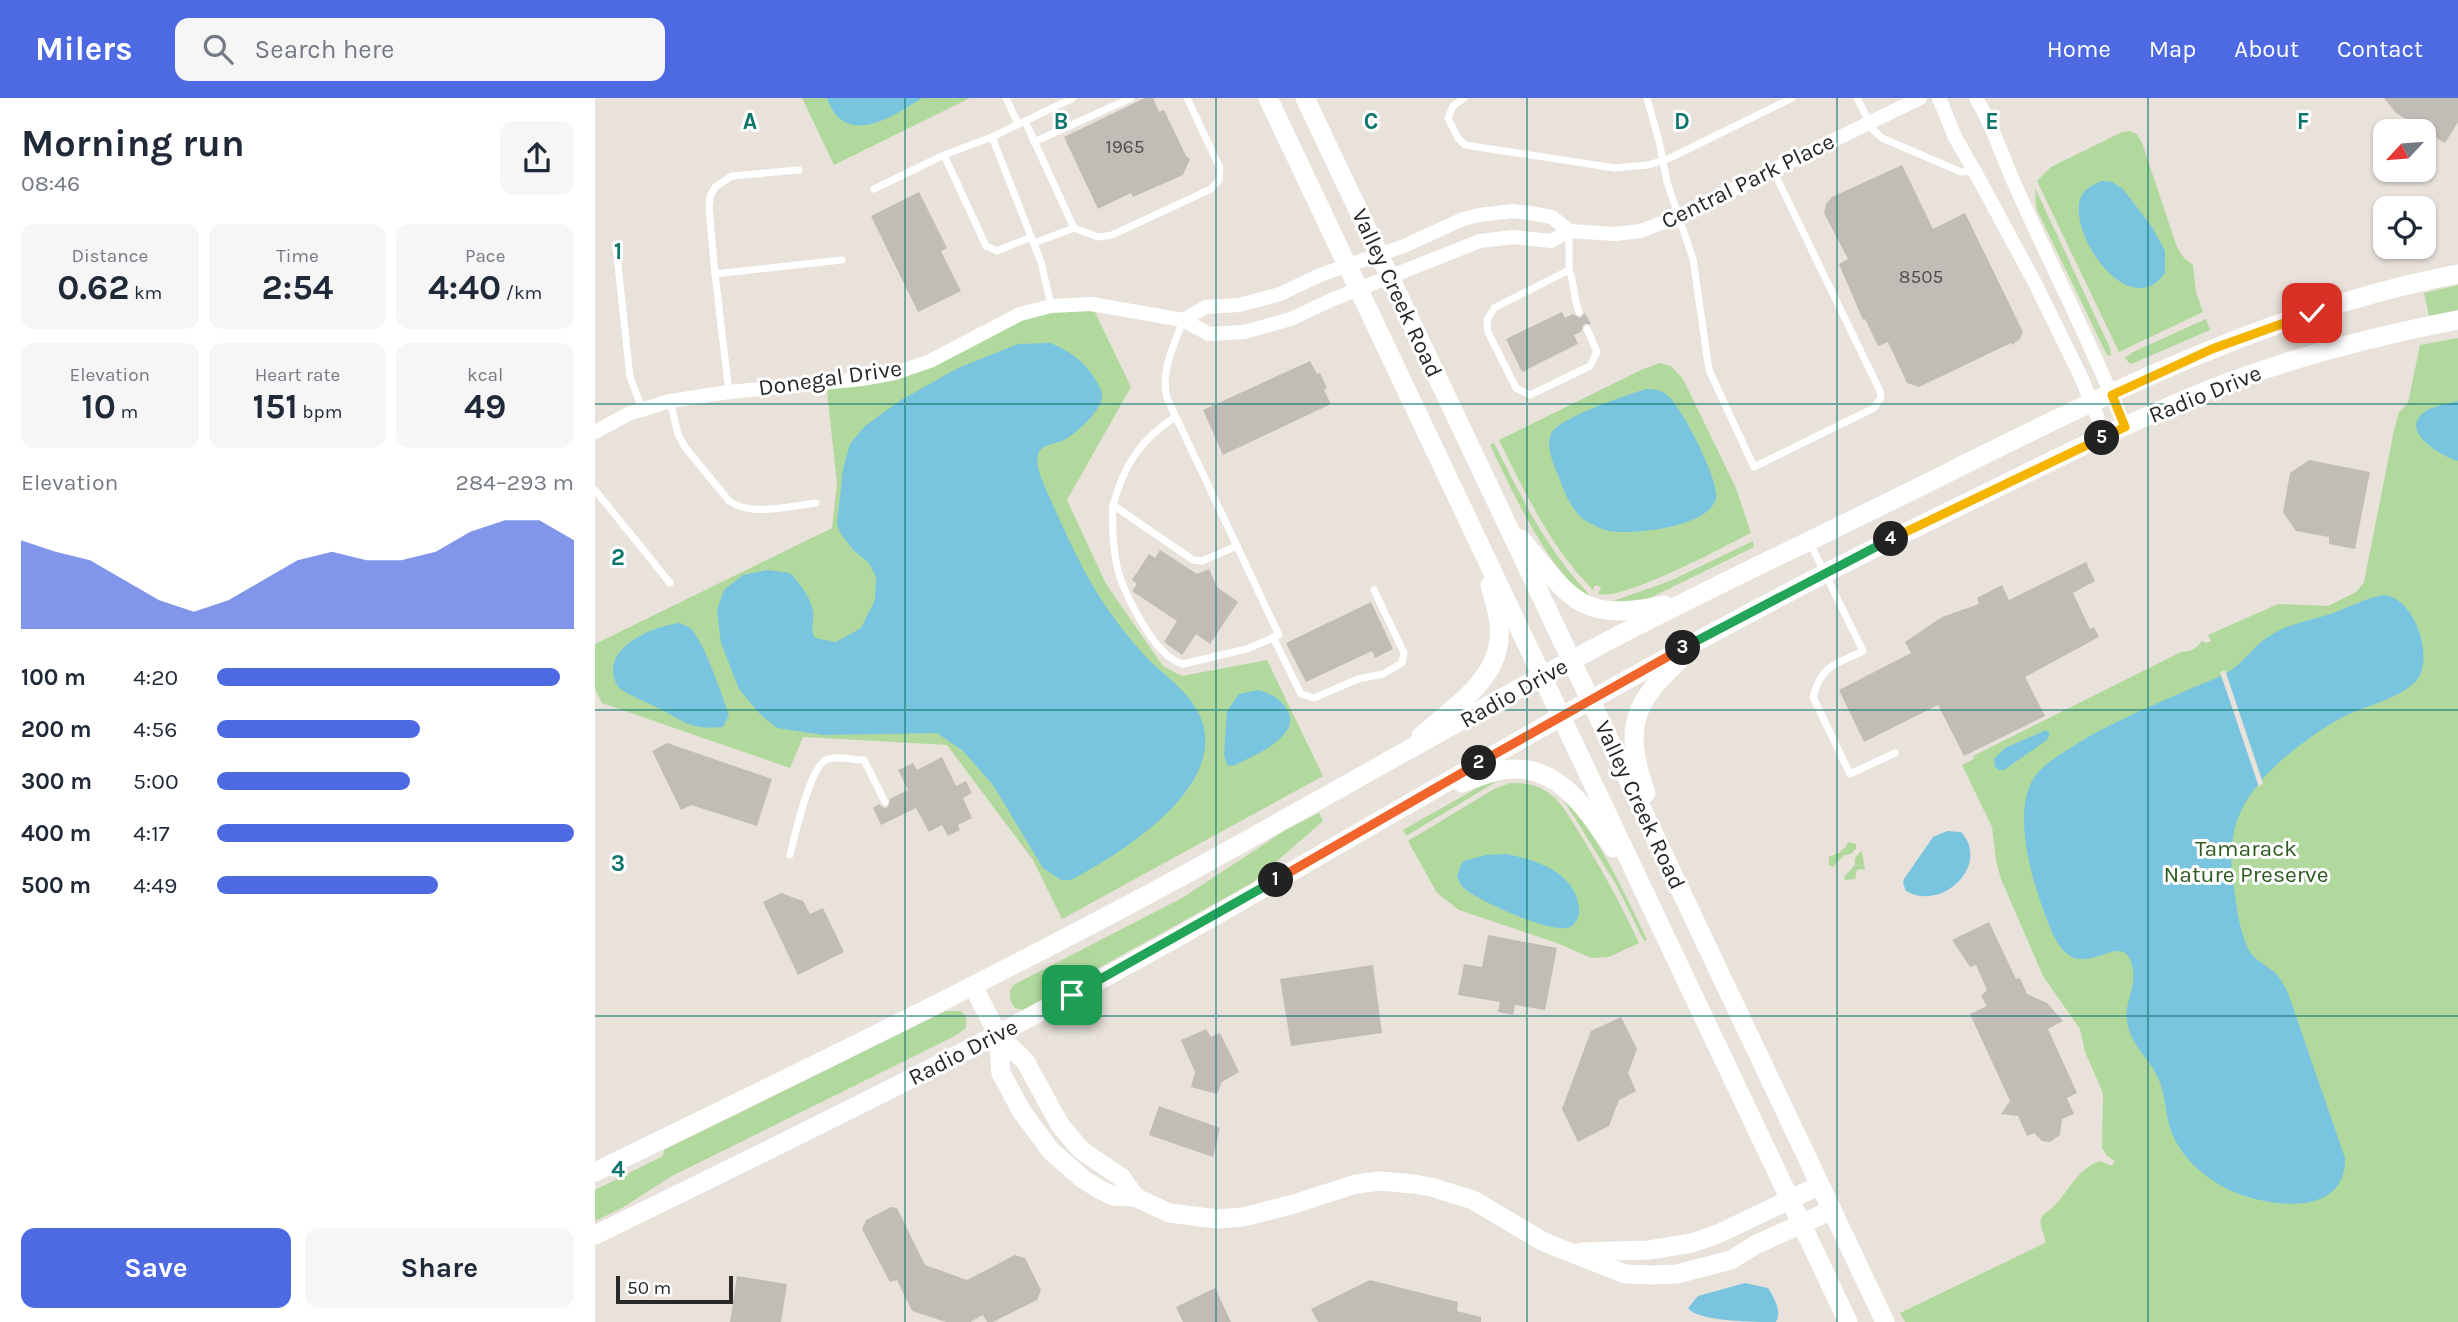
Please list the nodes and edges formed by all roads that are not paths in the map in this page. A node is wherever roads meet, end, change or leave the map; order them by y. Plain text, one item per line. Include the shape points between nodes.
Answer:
1 (1006, 98) edge
2 (1073, 98) edge
3 (1131, 98) edge
4 (1187, 98) edge
5 (1268, 98) edge
6 (1305, 98) edge
7 (1464, 98) edge
8 (1647, 98) edge
9 (1792, 98) edge
10 (1857, 98) edge
11 (1920, 98) edge
12 (1939, 98) edge
13 (1976, 98) edge
14 (1021, 122) junction
15 (1869, 122) junction
16 (992, 136) junction
17 (1034, 142) junction
18 (944, 155) junction
19 (1663, 161) junction
20 (799, 170) dead end
21 (1773, 170) junction
22 (1974, 171) junction
23 (873, 189) dead end
24 (1679, 216) junction
25 (1074, 228) junction
26 (1569, 230) junction
27 (1033, 240) junction
28 (616, 246) dead end
29 (1379, 255) junction
30 (842, 260) dead end
31 (1348, 266) junction
32 (1569, 270) junction
33 (715, 274) junction
34 (2458, 274) edge
35 (1390, 278) junction
36 (1360, 290) junction
37 (1051, 306) junction
38 (1579, 312) dead end
39 (1183, 320) junction
40 (2458, 320) edge
41 (1587, 329) dead end
42 (729, 392) junction
43 (2112, 395) junction
44 (670, 401) junction
45 (2091, 404) junction
46 (642, 409) junction
47 (1175, 417) junction
48 (2125, 427) junction
49 (595, 432) edge
50 (2105, 436) junction
51 (595, 490) edge
52 (816, 503) dead end
53 (1113, 505) junction
54 (1503, 516) junction
55 (1478, 540) junction
56 (1809, 541) junction
57 (1237, 546) junction
58 (1825, 573) junction
59 (670, 583) dead end
60 (1374, 590) dead end
61 (1689, 600) junction
62 (1707, 635) junction
63 (1273, 638) junction
64 (1571, 661) junction
65 (1543, 676) junction
66 (1590, 700) junction
67 (1561, 716) junction
68 (1895, 753) dead end
69 (1394, 760) junction
70 (1414, 800) junction
71 (885, 802) dead end
72 (790, 855) dead end
73 (1678, 887) junction
74 (1649, 901) junction
75 (973, 986) junction
76 (998, 1035) junction
77 (595, 1172) edge
78 (1820, 1185) junction
79 (1789, 1199) junction
80 (1832, 1210) junction
81 (1801, 1224) junction
82 (595, 1235) edge
83 (1573, 1253) junction
84 (1847, 1322) edge
85 (1885, 1322) edge

1 - 14 lane
2 - 14 lane
3 - 17 lane
4 - 25 lane via 1220,168 1219,180 1211,189 1112,235 1098,237
5 - 31 main road, Valley Creek Road
6 - 29 main road, Valley Creek Road
7 - 19 lane via 1453,106 1448,118 1458,138 1470,147 1615,168
8 - 19 lane
9 - 19 lane
10 - 15 lane
11 - 15 street, Central Park Place
12 - 22 street
13 - 43 street
14 - 16 lane
14 - 17 lane
15 - 21 street, Central Park Place
15 - 22 lane via 1885,141 1962,172
16 - 18 lane
16 - 27 lane
17 - 25 lane
18 - 23 lane
18 - 27 lane via 986,246 997,251
19 - 24 lane
20 - 33 lane via 740,174 715,187 709,208
21 - 24 street, Central Park Place
21 - 24 lane via 1881,398 1874,408 1754,467 1709,370 1693,258
22 - 45 street via 2035,283
24 - 26 street, Central Park Place via 1627,234
25 - 27 lane
26 - 29 street, Central Park Place via 1552,218 1496,212 1463,219
26 - 32 lane
26 - 35 street, Central Park Place via 1551,241 1513,237 1480,241
27 - 37 lane
28 - 46 lane via 630,377
29 - 31 street, Central Park Place
29 - 35 main road, Valley Creek Road
30 - 33 lane
31 - 36 main road, Valley Creek Road
31 - 39 street via 1280,294 1206,307
32 - 38 lane
32 - 41 lane via 1494,308 1487,320 1488,332 1517,388 1530,395 1590,366 1597,352
33 - 42 lane
34 - 43 main road, Radio Drive via 2299,317 2212,349
35 - 36 street, Central Park Place
35 - 54 main road, Valley Creek Road
36 - 39 street, Donegal Drive via 1291,319 1244,332 1209,334
36 - 55 main road, Valley Creek Road
37 - 39 street, Donegal Drive via 1091,304
37 - 42 street, Donegal Drive via 1011,318 930,361 895,373
39 - 47 lane via 1163,384
40 - 48 main road, Radio Drive via 2283,364
42 - 44 street, Donegal Drive
43 - 45 main road, Radio Drive
43 - 48 street
44 - 46 street, Donegal Drive
44 - 52 lane via 685,447 729,501 749,510
45 - 50 street
45 - 56 main road, Radio Drive
46 - 49 street, Donegal Drive
47 - 53 lane via 1155,430 1134,456 1119,480
47 - 57 lane
48 - 50 main road, Radio Drive
50 - 58 main road, Radio Drive
51 - 59 lane
53 - 57 lane via 1193,560 1202,561
53 - 63 lane via 1118,570 1143,624 1173,661 1183,664 1211,658
54 - 61 main road via 1561,586 1585,605 1625,612
54 - 64 main road, Valley Creek Road
55 - 65 main road, Valley Creek Road
55 - 69 main road via 1498,615 1495,658 1476,686
56 - 58 lane
56 - 61 main road, Radio Drive
57 - 63 lane via 1279,635
58 - 62 main road, Radio Drive
58 - 68 lane via 1863,651 1826,669 1813,697 1850,774
60 - 63 lane via 1404,653 1402,663 1383,674 1314,698 1301,694
61 - 64 main road, Radio Drive
62 - 66 main road, Radio Drive
62 - 73 main road via 1654,685 1639,709 1633,734 1636,763
64 - 65 main road, Radio Drive
64 - 66 main road, Valley Creek Road
65 - 67 main road, Valley Creek Road
65 - 69 main road, Radio Drive
66 - 67 main road, Radio Drive
66 - 73 main road, Valley Creek Road
67 - 70 main road, Radio Drive
67 - 74 main road, Valley Creek Road
69 - 75 main road, Radio Drive
70 - 74 main road via 1504,770 1523,769 1550,778 1584,806
70 - 76 main road, Radio Drive
71 - 72 lane via 864,760 823,761 814,772
73 - 78 main road, Valley Creek Road
74 - 79 main road, Valley Creek Road
75 - 76 main road
75 - 77 main road, Radio Drive
76 - 82 main road, Radio Drive
76 - 83 main road via 1001,1073 1022,1112 1051,1152 1113,1196 1135,1197 1169,1213 1218,1219 1274,1210 1356,1184 1380,1181 1431,1186 1473,1200
78 - 79 main road
78 - 80 main road, Valley Creek Road
79 - 81 main road, Valley Creek Road
79 - 83 main road via 1692,1243
80 - 81 main road
80 - 85 main road, Valley Creek Road
81 - 83 main road via 1731,1260 1677,1274 1625,1274
81 - 84 main road, Valley Creek Road

